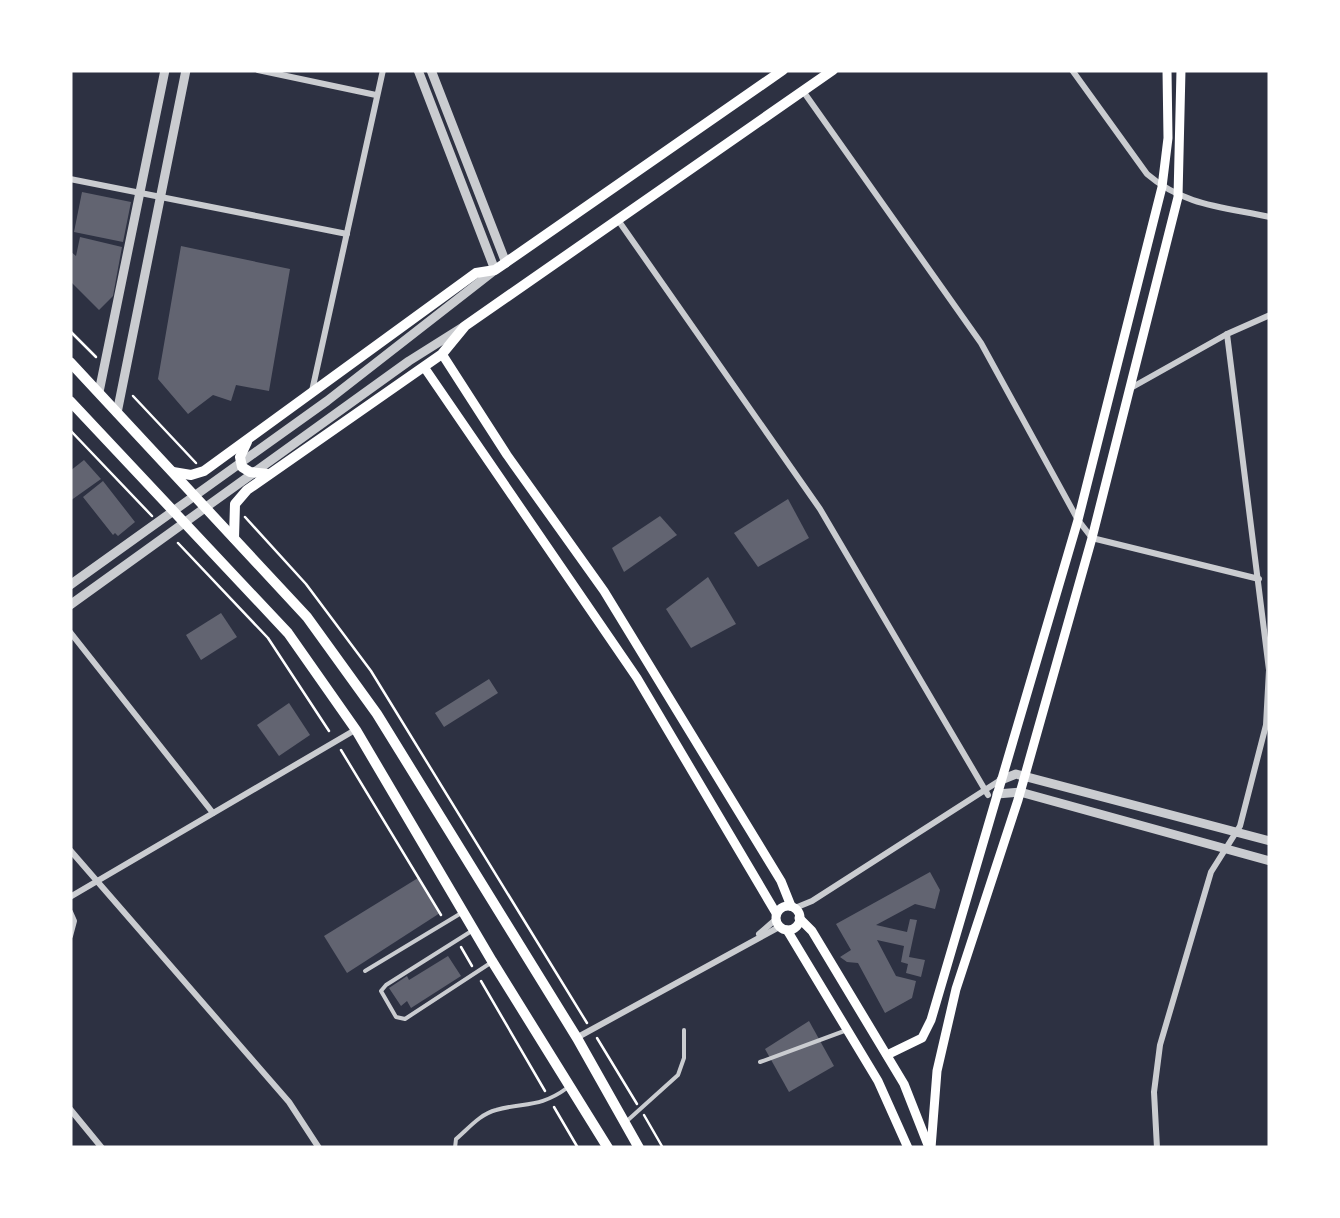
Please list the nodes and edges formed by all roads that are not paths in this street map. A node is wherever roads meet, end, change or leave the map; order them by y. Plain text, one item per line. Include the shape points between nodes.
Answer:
1 (166, 70) edge
2 (186, 70) edge
3 (258, 70) edge
4 (382, 70) edge
5 (418, 70) edge
6 (432, 70) edge
7 (552, 70) edge
8 (562, 70) edge
9 (783, 70) edge
10 (834, 70) edge
11 (1072, 70) edge
12 (1167, 70) edge
13 (1181, 70) edge
14 (803, 91) junction
15 (376, 96) junction
16 (70, 179) edge
17 (1162, 187) junction
18 (140, 192) junction
19 (160, 196) junction
20 (1178, 197) junction
21 (1270, 217) edge
22 (618, 220) junction
23 (347, 234) junction
24 (506, 263) junction
25 (495, 270) junction
26 (118, 298) junction
27 (139, 302) junction
28 (1270, 316) edge
29 (465, 326) junction
30 (1227, 334) junction
31 (442, 354) junction
32 (70, 362) edge
33 (424, 368) junction
34 (1128, 390) junction
35 (99, 392) junction
36 (312, 396) junction
37 (70, 401) edge
38 (117, 413) junction
39 (248, 441) junction
40 (172, 472) junction
41 (269, 474) junction
42 (1078, 520) junction
43 (234, 538) junction
44 (1092, 538) junction
45 (578, 554) junction
46 (560, 567) junction
47 (1259, 579) junction
48 (70, 585) edge
49 (70, 606) edge
50 (70, 632) edge
51 (356, 730) junction
52 (1024, 776) junction
53 (1000, 780) junction
54 (1020, 792) junction
55 (990, 793) junction
56 (213, 812) junction
57 (1236, 832) junction
58 (1270, 841) edge
59 (1224, 848) junction
60 (70, 850) edge
61 (1270, 861) edge
62 (97, 882) junction
63 (70, 898) edge
64 (796, 911) junction
65 (70, 912) edge
66 (463, 912) junction
67 (779, 923) junction
68 (474, 930) junction
69 (70, 936) edge
70 (492, 961) junction
71 (366, 971) dead end
72 (684, 1030) dead end
73 (846, 1030) junction
74 (576, 1038) junction
75 (887, 1055) junction
76 (760, 1062) dead end
77 (570, 1086) junction
78 (70, 1108) edge
79 (624, 1122) junction
80 (102, 1148) edge
81 (319, 1148) edge
82 (456, 1148) edge
83 (608, 1148) edge
84 (639, 1148) edge
85 (908, 1148) edge
86 (930, 1148) edge
87 (1157, 1148) edge

1 - 18 street
2 - 19 street
3 - 15 street
4 - 15 street
5 - 25 street
6 - 24 street
7 - 8 lane
9 - 24 main road
10 - 14 main road
11 - 17 street
12 - 17 main road
13 - 20 main road
14 - 22 main road
14 - 42 street via 981,344
15 - 23 street
16 - 18 street
17 - 20 street
17 - 42 main road
18 - 19 street
18 - 26 street
19 - 23 street
19 - 27 street
20 - 21 street
20 - 34 main road
22 - 29 main road
22 - 55 street via 820,509
23 - 36 street
24 - 25 main road
25 - 36 main road via 476,274
25 - 48 street via 327,401
26 - 27 street
26 - 35 street
27 - 38 street
28 - 30 street
29 - 31 main road
29 - 49 street
30 - 34 street
30 - 47 street
31 - 33 main road
31 - 45 main road
32 - 35 main road
33 - 41 main road
33 - 46 main road
34 - 44 main road
35 - 38 main road
36 - 39 main road
37 - 51 main road via 288,633
38 - 40 main road
39 - 40 main road via 204,471
39 - 41 main road via 242,468
40 - 43 main road
41 - 43 main road via 238,498
42 - 44 street
42 - 53 main road
43 - 74 main road via 307,617 378,714
44 - 47 street
44 - 52 main road
45 - 46 main road
45 - 64 main road
46 - 67 main road via 637,678
47 - 57 street via 1269,670 1266,724
50 - 56 street
51 - 56 street
51 - 66 main road
52 - 53 street
52 - 54 main road
52 - 57 street
53 - 55 main road
54 - 55 street
54 - 59 street
54 - 86 main road via 956,988
55 - 64 street
55 - 75 main road via 931,1020 922,1038
56 - 62 street
57 - 58 street
57 - 59 street
59 - 61 street
59 - 87 street via 1210,872 1160,1045
60 - 62 street
62 - 63 street
62 - 81 street via 289,1102
64 - 67 main road via 783,906
64 - 67 main road via 798,926
64 - 75 main road
65 - 69 street
66 - 68 main road
66 - 71 lane
67 - 73 main road
67 - 74 street
68 - 70 main road
68 - 70 lane via 386,986 383,996 396,1017 405,1019
70 - 77 main road
72 - 79 lane via 678,1076
73 - 76 lane
73 - 85 main road
74 - 79 main road
75 - 86 main road
77 - 82 lane via 550,1101 483,1116 456,1139
77 - 83 main road
78 - 80 street
79 - 84 main road

